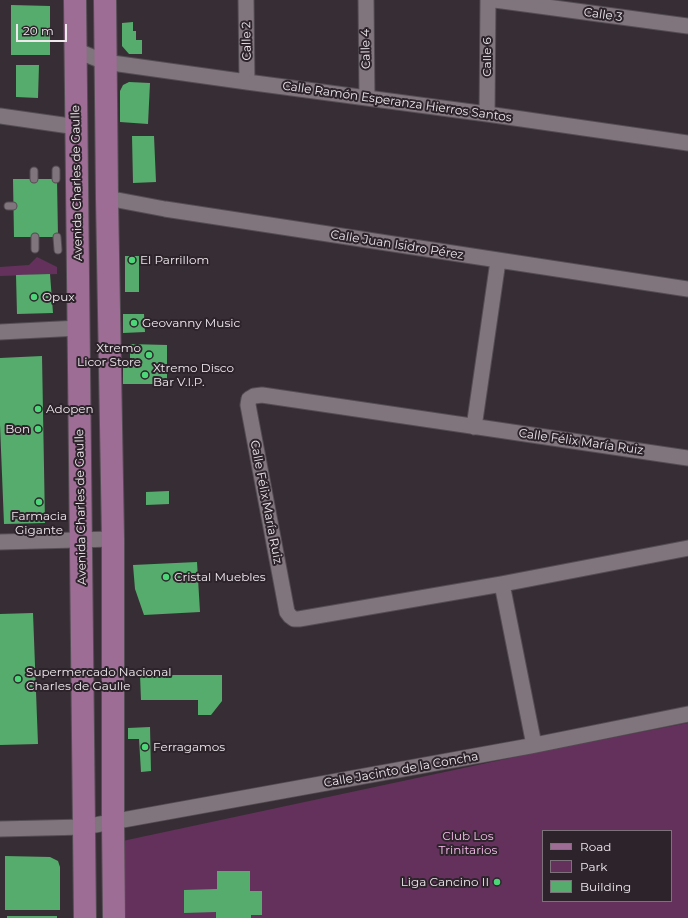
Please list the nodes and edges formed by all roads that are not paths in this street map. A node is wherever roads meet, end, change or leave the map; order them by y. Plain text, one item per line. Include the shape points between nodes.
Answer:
1 (75, 0) edge
2 (105, 0) edge
3 (246, 0) edge
4 (366, 0) edge
5 (488, 0) edge
6 (495, 0) edge
7 (688, 26) edge
8 (75, 50) junction
9 (105, 62) junction
10 (247, 82) junction
11 (367, 98) junction
12 (487, 114) junction
13 (0, 116) edge
14 (77, 127) junction
15 (688, 143) edge
16 (56, 170) dead end
17 (34, 171) dead end
18 (34, 179) dead end
19 (56, 179) dead end
20 (107, 198) junction
21 (35, 237) dead end
22 (57, 237) dead end
23 (35, 249) dead end
24 (58, 250) dead end
25 (498, 261) junction
26 (688, 289) edge
27 (79, 328) junction
28 (0, 332) edge
29 (474, 427) junction
30 (688, 458) edge
31 (81, 539) junction
32 (113, 539) junction
33 (0, 542) edge
34 (688, 548) edge
35 (502, 584) junction
36 (688, 714) edge
37 (534, 745) junction
38 (112, 822) junction
39 (84, 827) junction
40 (0, 829) edge
41 (85, 918) edge
42 (114, 918) edge

1 - 8 main road, Avenida Charles de Gaulle
2 - 9 main road
3 - 10 street, Calle 2
4 - 11 street, Calle 4
5 - 12 street, Calle 6
6 - 7 street, Calle 3
8 - 9 street, Calle Ramón Esperanza Hierros Santos
8 - 14 main road, Avenida Charles de Gaulle
9 - 10 street, Calle Ramón Esperanza Hierros Santos
9 - 20 main road
10 - 11 street, Calle Ramón Esperanza Hierros Santos
11 - 12 street, Calle Ramón Esperanza Hierros Santos
12 - 15 street, Calle Ramón Esperanza Hierros Santos
13 - 14 street
14 - 27 main road, Avenida Charles de Gaulle
16 - 19 lane
17 - 18 lane
20 - 25 street, Calle Juan Isidro Pérez
20 - 32 main road
21 - 23 lane
22 - 24 lane
25 - 26 street, Calle Juan Isidro Pérez
25 - 29 street
27 - 28 street
27 - 31 main road, Avenida Charles de Gaulle
29 - 30 street, Calle Félix María Ruiz
29 - 35 street, Calle Félix María Ruiz via 262,395 254,396 248,405 287,612 290,616 299,619
31 - 32 street
31 - 33 street
31 - 39 main road, Avenida Charles de Gaulle
32 - 38 main road
34 - 35 street, Calle Félix María Ruiz
35 - 37 street
36 - 37 street, Calle Jacinto de la Concha
37 - 38 street, Calle Jacinto de la Concha
38 - 39 street, Calle Jacinto de la Concha
38 - 42 main road
39 - 40 street, Calle Jacinto de la Concha
39 - 41 main road, Avenida Charles de Gaulle

